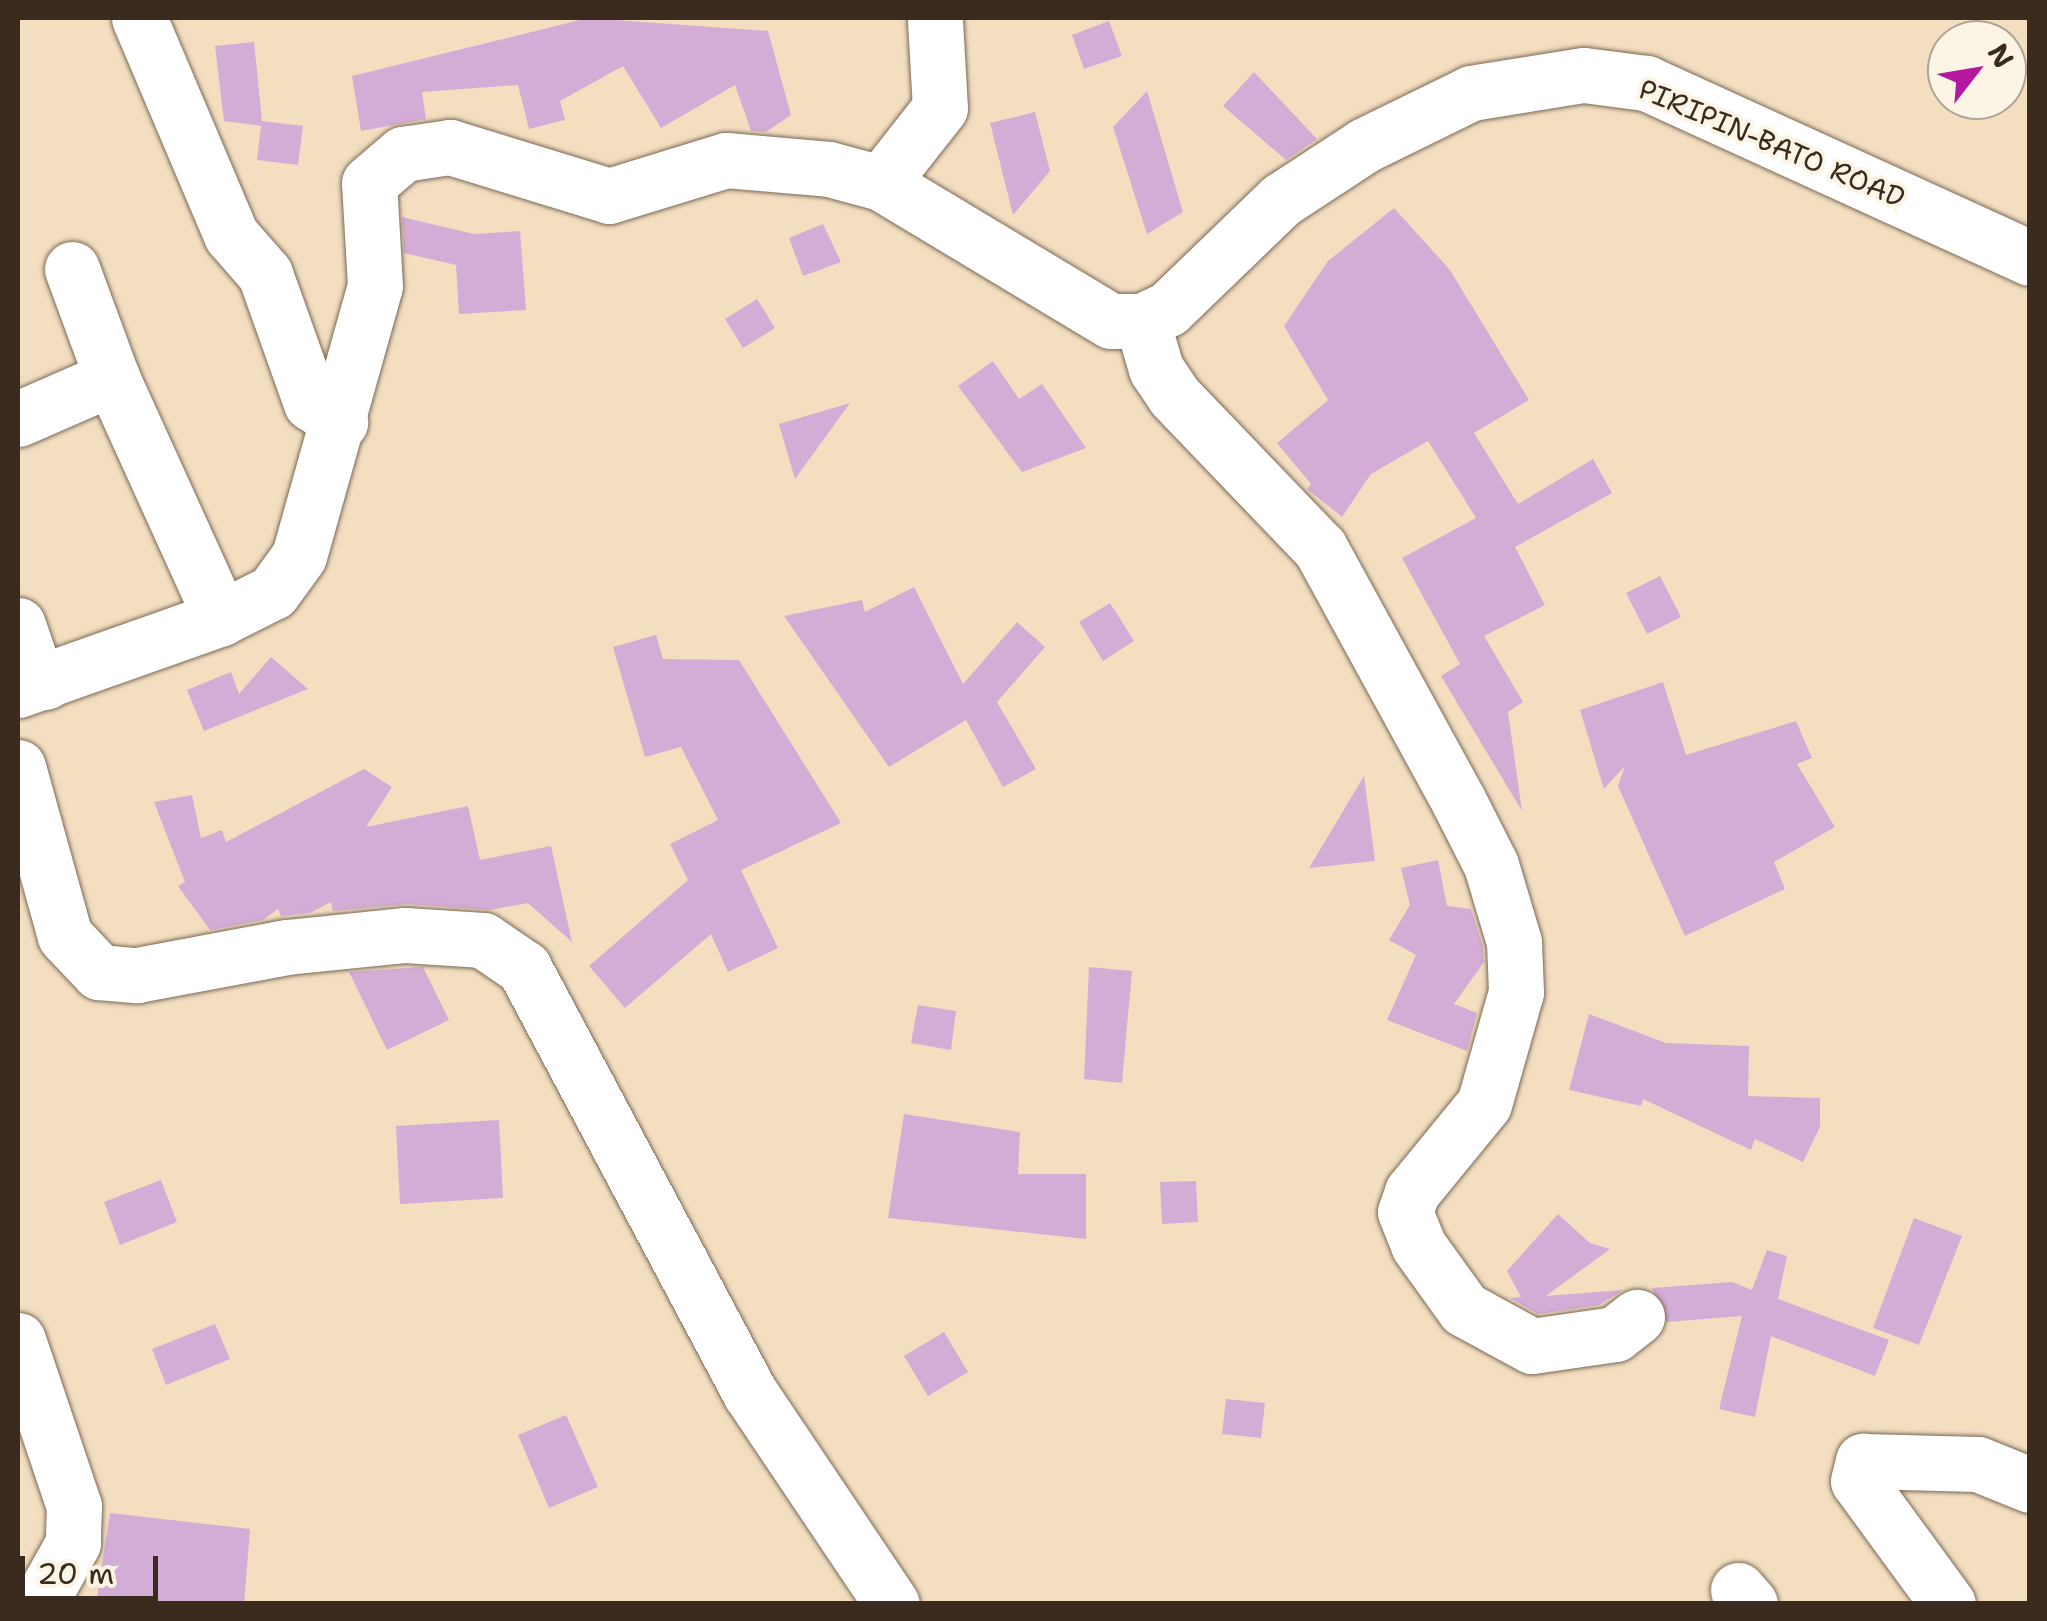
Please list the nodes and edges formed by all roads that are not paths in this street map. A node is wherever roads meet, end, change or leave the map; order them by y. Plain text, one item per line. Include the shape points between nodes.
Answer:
1 (140, 18) edge
2 (935, 21) dead end
3 (880, 183) junction
4 (2030, 258) edge
5 (72, 269) dead end
6 (1142, 321) junction
7 (112, 378) junction
8 (18, 419) edge
9 (340, 422) junction
10 (221, 618) junction
11 (18, 624) edge
12 (31, 686) edge
13 (18, 768) edge
14 (1636, 1317) dead end
15 (18, 1340) edge
16 (2030, 1485) edge
17 (39, 1604) edge
18 (892, 1604) edge
19 (1948, 1604) edge

1 - 9 street via 230,234 265,274 311,402
2 - 3 street via 940,108
3 - 6 street via 1111,320
3 - 9 street via 829,169 726,160 609,196 450,147 403,154 370,183 375,286
4 - 6 street, PIRIPIN-BATO ROAD via 1646,84 1584,75 1471,93 1365,146 1281,200 1168,309
5 - 7 street
6 - 14 street via 1156,369 1174,396 1320,548 1466,816 1509,927 1516,992 1504,1047 1484,1104 1412,1192 1405,1212 1418,1246 1464,1309 1532,1346 1614,1334
7 - 8 street
7 - 10 street
9 - 10 street via 300,556 273,592
10 - 12 street
11 - 12 street via 34,672
13 - 18 street via 65,936 98,972 137,974 405,935 484,940 524,968 750,1393
15 - 17 street via 74,1506 72,1543
16 - 19 street via 1978,1464 1863,1461 1858,1480

